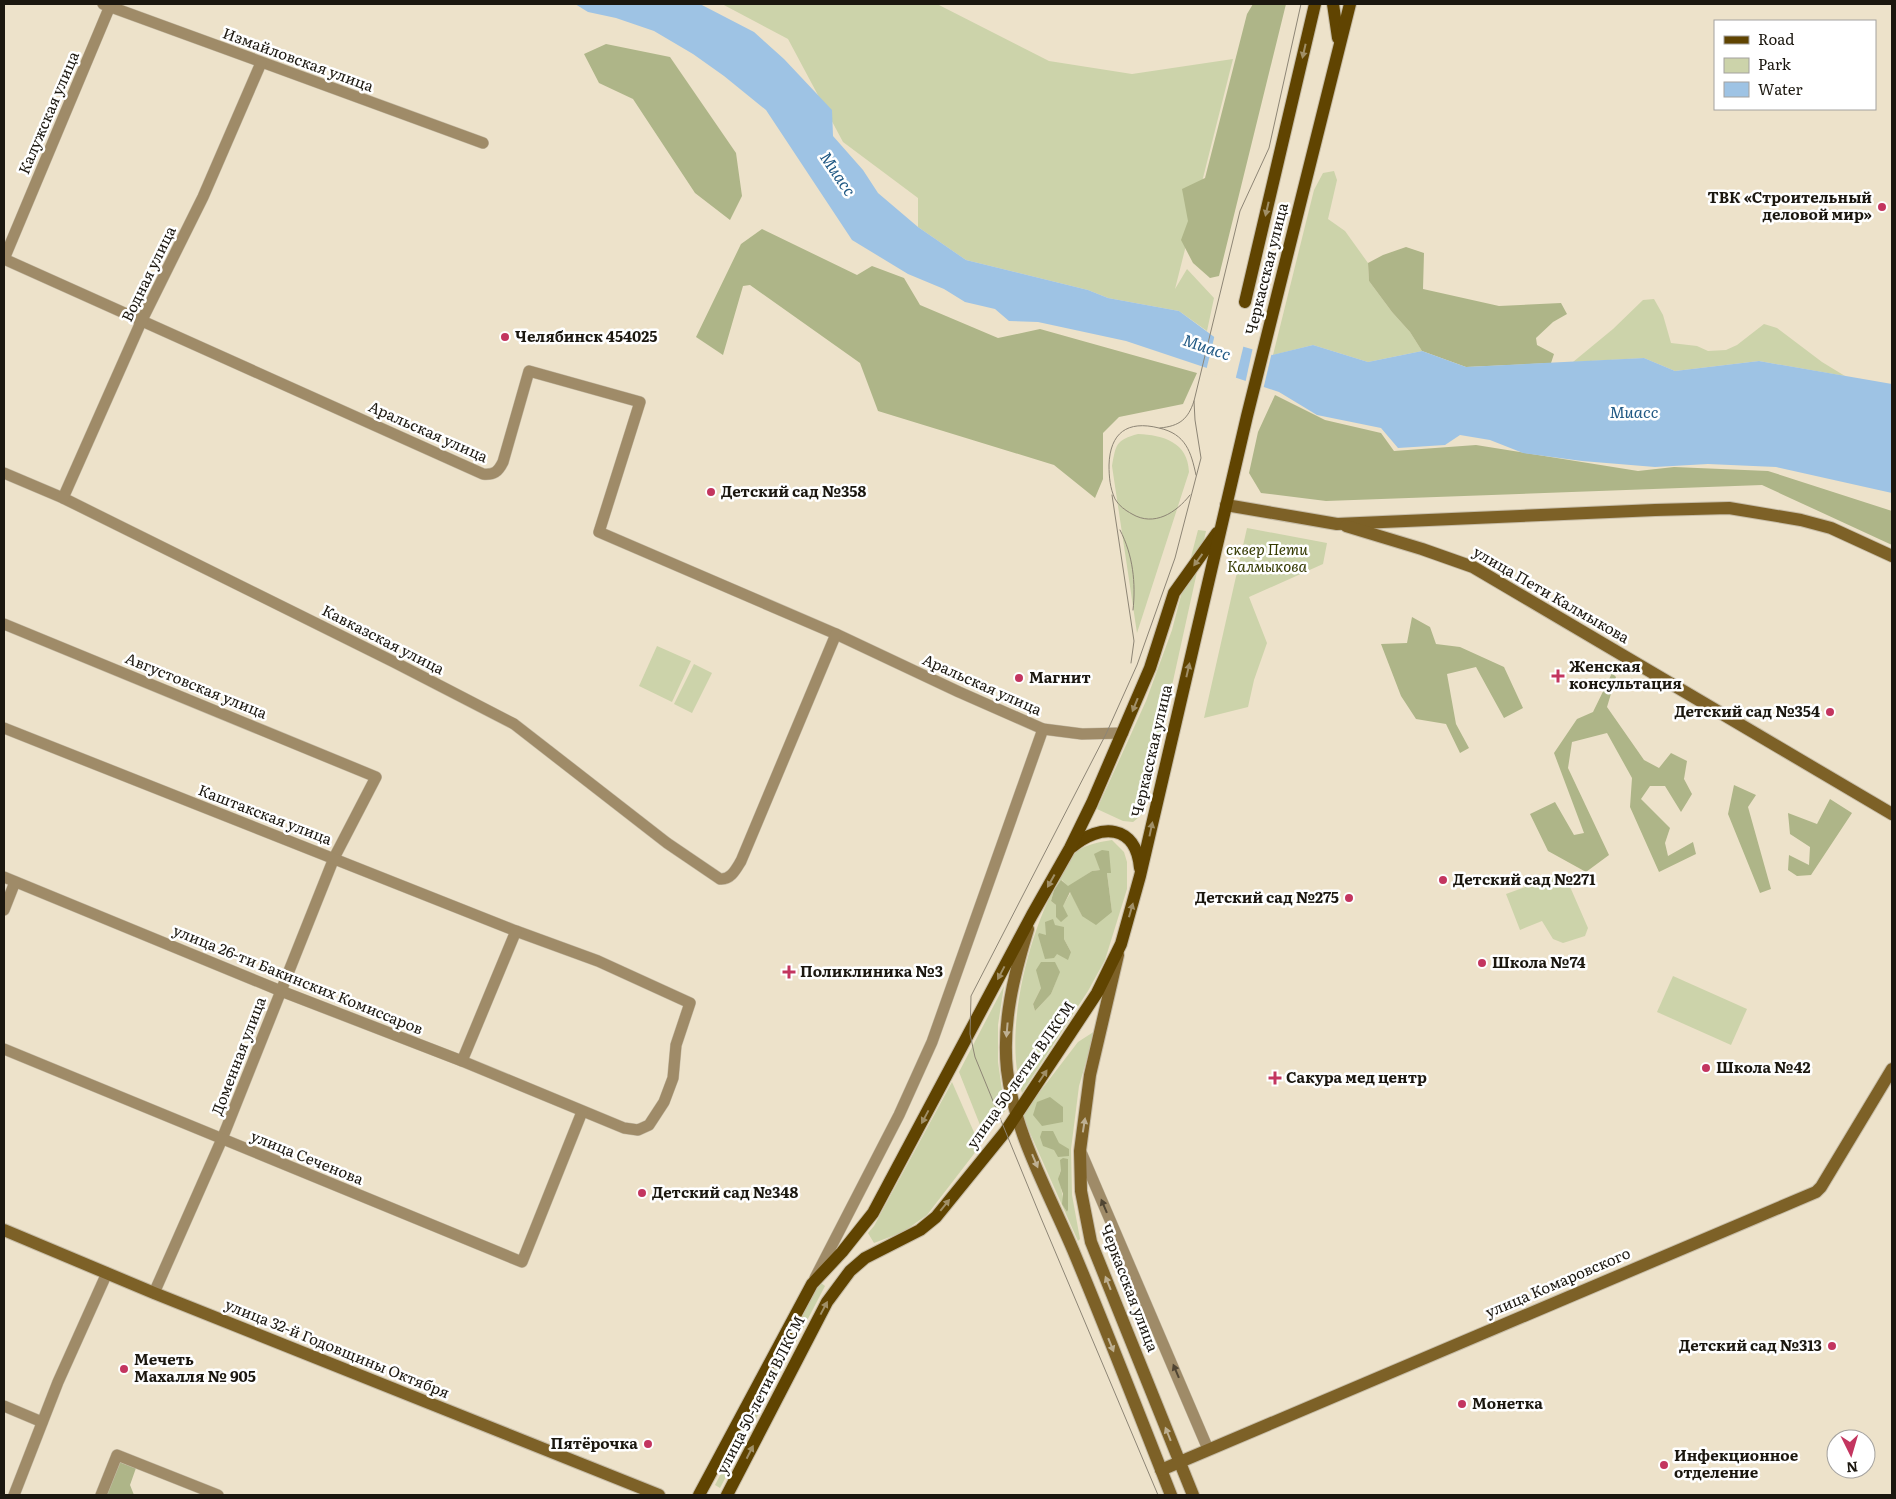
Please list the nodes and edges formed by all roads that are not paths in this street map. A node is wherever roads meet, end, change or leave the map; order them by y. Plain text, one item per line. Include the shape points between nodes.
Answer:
1 (1315, 4) edge
2 (1334, 4) edge
3 (1350, 4) edge
4 (107, 5) edge
5 (1339, 48) junction
6 (261, 63) junction
7 (483, 143) dead end
8 (4, 259) edge
9 (1245, 302) dead end
10 (141, 322) junction
11 (4, 473) edge
12 (63, 498) junction
13 (1226, 505) junction
14 (1337, 524) junction
15 (1221, 528) junction
16 (1892, 556) edge
17 (4, 624) edge
18 (836, 634) junction
19 (4, 728) edge
20 (1043, 729) junction
21 (1123, 733) junction
22 (376, 777) joint
23 (1892, 814) edge
24 (1070, 848) junction
25 (334, 858) junction
26 (1140, 876) junction
27 (4, 877) edge
28 (15, 882) junction
29 (4, 910) edge
30 (1032, 915) junction
31 (516, 931) junction
32 (1121, 944) junction
33 (281, 991) junction
34 (690, 1003) joint
35 (4, 1050) edge
36 (462, 1061) junction
37 (1892, 1069) edge
38 (582, 1112) junction
39 (1016, 1117) junction
40 (222, 1139) junction
41 (1080, 1151) junction
42 (4, 1230) edge
43 (107, 1273) junction
44 (812, 1284) junction
45 (154, 1293) junction
46 (4, 1406) edge
47 (42, 1422) junction
48 (1208, 1449) junction
49 (1180, 1461) junction
50 (1161, 1470) junction
51 (14, 1495) edge
52 (102, 1495) edge
53 (218, 1495) edge
54 (659, 1495) edge
55 (700, 1495) edge
56 (727, 1495) edge
57 (1171, 1495) edge
58 (1193, 1495) edge

1 -> 9 main road, Черкасская улица
2 - 5 main road
3 - 5 main road, Черкасская улица
4 - 6 street, Измайловская улица
4 - 8 street, Калужская улица
5 - 13 main road, Черкасская улица
6 - 7 street, Измайловская улица
6 - 10 street, Водная улица via 203,197
8 - 10 street, Аральская улица
10 - 12 street, Водная улица
10 - 18 street, Аральская улица via 483,474 498,471 503,462 529,371 640,402 598,532
11 - 12 street, Кавказская улица
12 - 18 street, Кавказская улица via 514,724 667,843 720,879 733,874 741,861
13 - 14 main road, улица Пети Калмыкова
13 - 15 main road, Черкасская улица
14 - 16 main road, улица Пети Калмыкова via 1729,508 1831,528
14 - 23 main road, улица Пети Калмыкова via 1473,567
15 -> 21 main road, Черкасская улица via 1174,593 1150,668
26 -> 15 main road, Черкасская улица
17 - 22 street, Августовская улица
18 - 20 street, Аральская улица
19 - 25 street, Каштакская улица
20 - 21 street, Аральская улица via 1082,734
20 - 44 street via 932,1042 899,1115
21 - 24 main road, Черкасская улица
22 - 25 street, Доменная улица
24 - 26 main road via 1083,837 1097,832 1122,834 1137,850
24 -> 30 main road, Черкасская улица
25 - 31 street, Каштакская улица
25 - 33 street, Доменная улица
32 -> 26 main road, Черкасская улица
27 - 28 street, улица 26-ти Бакинских Комиссаров
28 - 29 street
28 - 33 street, улица 26-ти Бакинских Комиссаров
30 -> 39 main road, Черкасская улица via 1018,963 1006,1031 1007,1071
30 -> 44 main road, улица 50-летия ВЛКСМ via 874,1213
31 - 34 street, Каштакская улица via 598,961
31 - 36 street
39 -> 32 main road, улица 50-летия ВЛКСМ via 1097,993
41 -> 32 main road, Черкасская улица via 1090,1074
33 - 36 street, улица 26-ти Бакинских Комиссаров
33 - 40 street, Доменная улица
34 - 38 street, улица 26-ти Бакинских Комиссаров via 676,1045 673,1078 664,1102 649,1125 638,1130 624,1128
35 - 40 street, улица Сеченова
36 - 38 street, улица 26-ти Бакинских Комиссаров
37 - 48 main road, улица Комаровского via 1816,1192
38 - 40 street, улица Сеченова via 522,1262
39 -> 50 main road, Черкасская улица via 1074,1251
56 -> 39 main road, улица 50-летия ВЛКСМ via 827,1302 844,1279 865,1258 920,1230 936,1217
40 - 45 street, Доменная улица
48 -> 41 street
49 -> 41 main road, Черкасская улица via 1091,1242 1081,1190
42 - 43 main road, улица 32-й Годовщины Октября
43 - 45 main road, улица 32-й Годовщины Октября
43 - 47 street
44 - 55 main road, улица 50-летия ВЛКСМ
45 - 54 main road, улица 32-й Годовщины Октября
46 - 47 street
47 - 51 street
48 - 49 main road, улица Комаровского
49 - 50 main road, улица Комаровского
49 - 58 main road, Черкасская улица
50 - 57 main road, Черкасская улица
52 - 53 street via 117,1455

